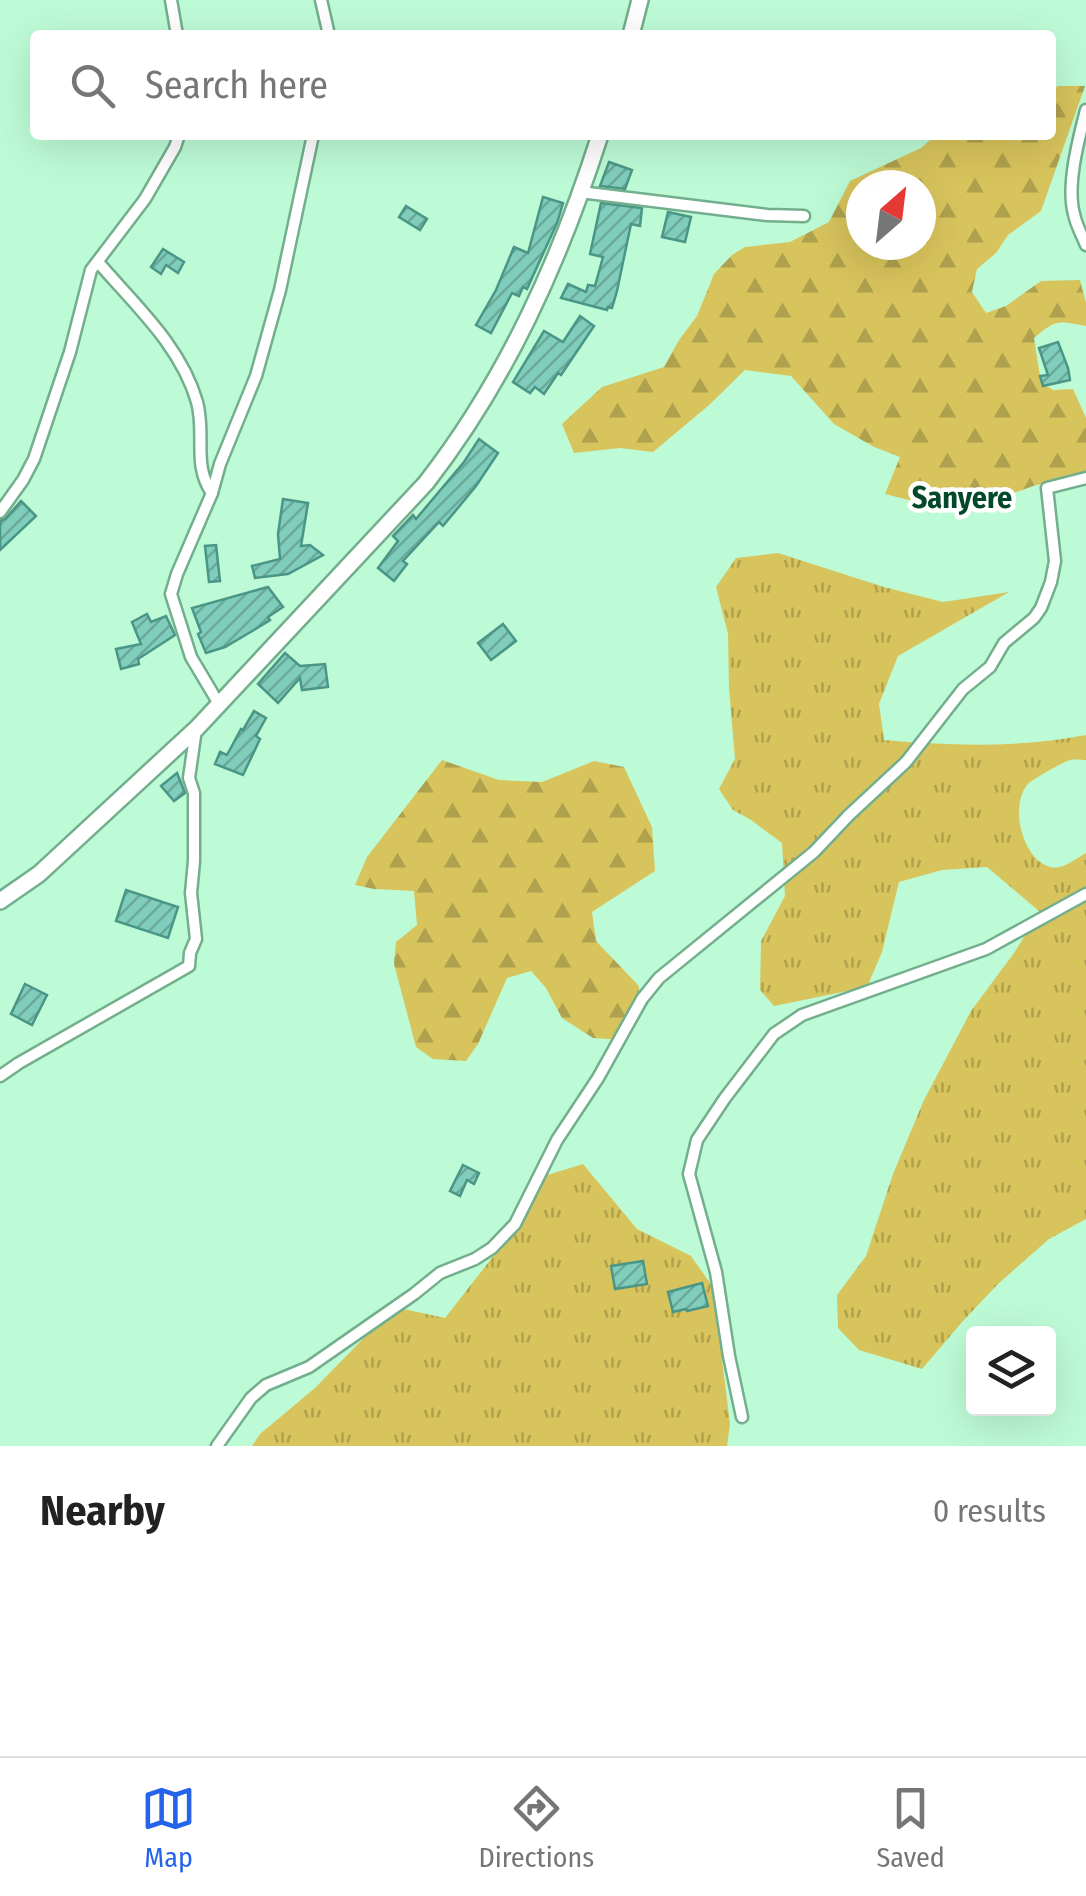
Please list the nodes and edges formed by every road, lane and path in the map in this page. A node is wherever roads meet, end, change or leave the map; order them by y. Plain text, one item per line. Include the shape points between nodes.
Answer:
1 (171, 0) edge
2 (321, 0) edge
3 (640, 0) edge
4 (177, 30) edge
5 (328, 30) edge
6 (632, 30) edge
7 (1086, 110) edge
8 (177, 140) edge
9 (312, 140) edge
10 (598, 140) edge
11 (580, 192) junction
12 (804, 216) dead end
13 (1086, 244) edge
14 (98, 262) junction
15 (1086, 478) edge
16 (212, 494) junction
17 (0, 512) edge
18 (218, 704) junction
19 (196, 728) junction
20 (1086, 894) edge
21 (0, 900) edge
22 (0, 1076) edge
23 (742, 1417) dead end
24 (217, 1446) edge

1 - 4 street
2 - 5 street
3 - 6 street
7 - 13 street via 1072,189
8 - 14 street via 145,199
9 - 16 street via 272,324
10 - 11 street
11 - 12 street
11 - 18 street via 551,271 455,447
14 - 16 street via 187,374 198,406 201,472
14 - 17 street via 34,459
15 - 24 street via 1048,488 1054,562 1034,618 1004,643 906,762 814,852 658,978 557,1140 516,1224 492,1248 440,1273 310,1367 266,1385
16 - 18 street via 171,594 190,656
18 - 19 street
19 - 21 street via 39,874
19 - 22 street via 188,778 194,793 196,940 189,966
20 - 23 street via 986,949 802,1015 774,1034 706,1126 688,1174 716,1272

